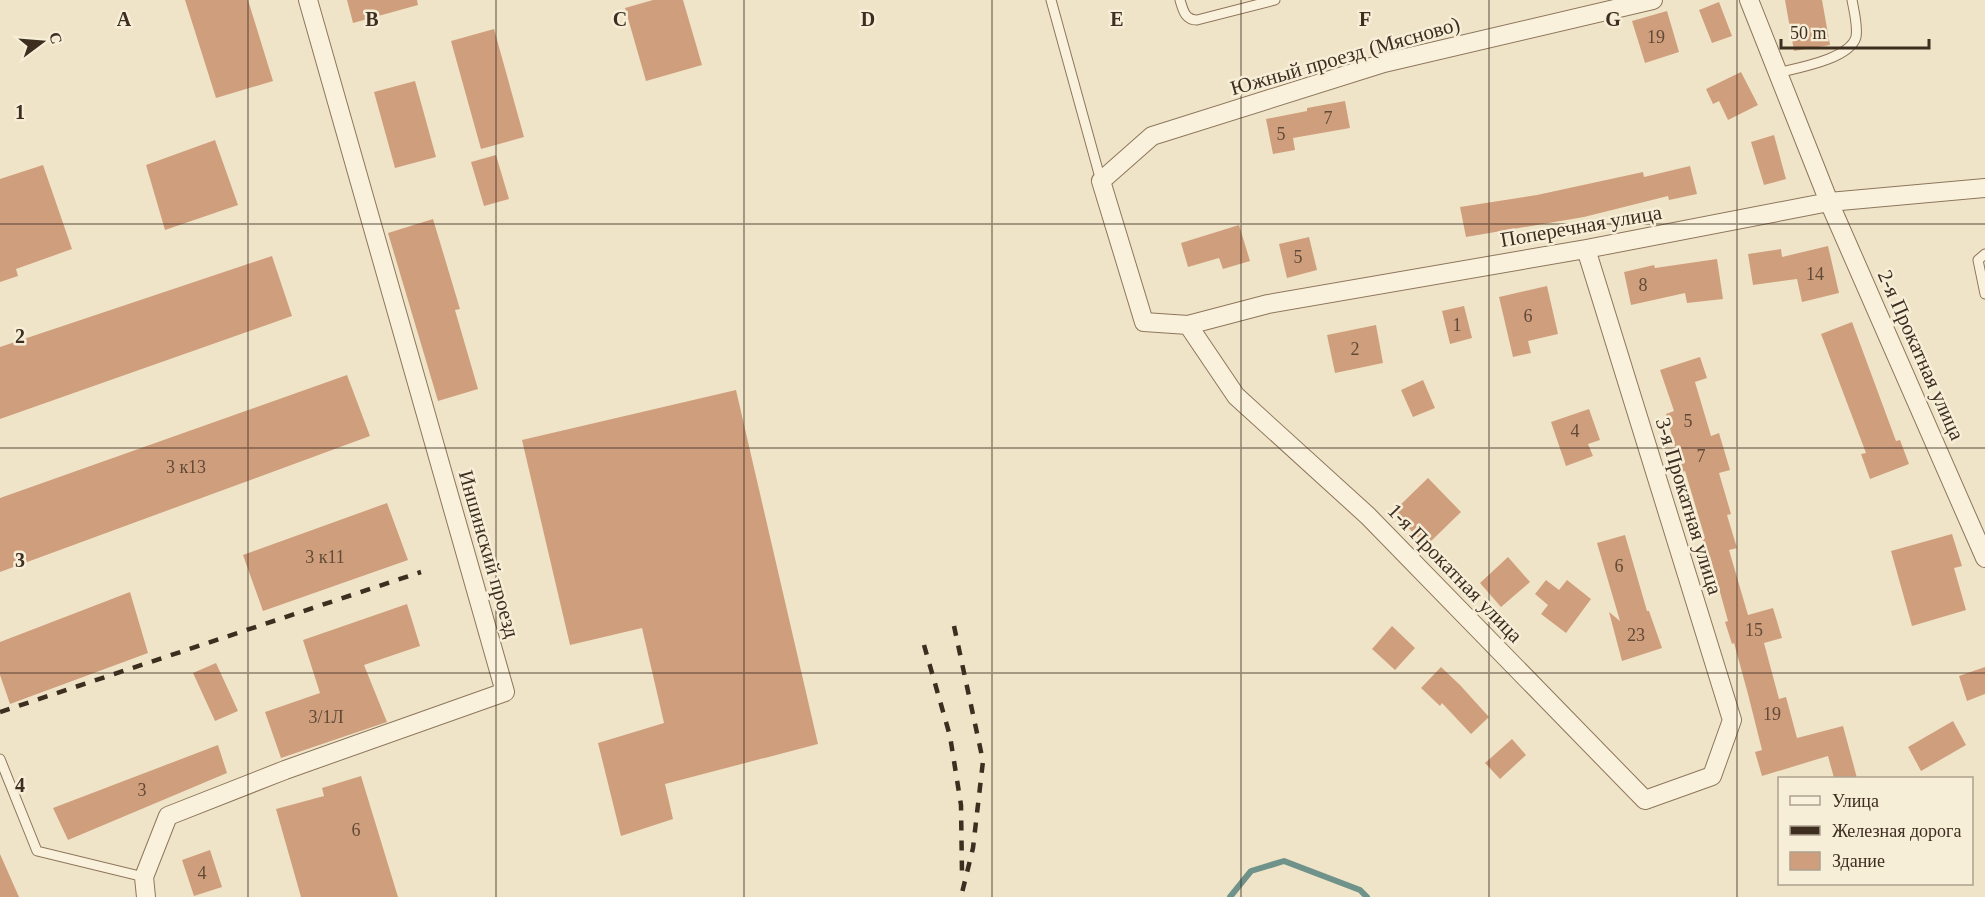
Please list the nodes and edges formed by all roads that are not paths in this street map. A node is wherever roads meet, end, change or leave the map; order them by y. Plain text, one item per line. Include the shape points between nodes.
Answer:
1 (308, 0) edge
2 (1051, 0) edge
3 (1180, 0) edge
4 (1275, 0) edge
5 (1653, 0) edge
6 (1749, 0) edge
7 (1852, 0) edge
8 (1777, 73) junction
9 (1101, 181) junction
10 (1985, 188) edge
11 (1830, 202) junction
12 (1586, 249) junction
13 (1985, 254) edge
14 (1985, 294) edge
15 (1188, 325) junction
16 (1985, 558) edge
17 (0, 759) edge
18 (1712, 776) joint
19 (144, 877) junction
20 (146, 897) edge

1 - 19 street, Иншинский проезд via 505,692 168,816
2 - 9 lane
3 - 4 lane via 1189,19 1197,20
5 - 9 street, Южный проезд (Мясново) via 1384,63 1152,136
6 - 8 street, 2-я Прокатная улица
7 - 8 lane via 1856,37 1851,47 1836,56
8 - 11 street, 2-я Прокатная улица
9 - 15 street, Поперечная улица via 1144,322
10 - 11 street, Поперечная улица
11 - 12 street, Поперечная улица
11 - 16 street, 2-я Прокатная улица
12 - 15 street, Поперечная улица via 1268,304
12 - 18 street, 3-я Прокатная улица via 1732,720
13 - 14 lane via 1978,260
15 - 18 street, 1-я Прокатная улица via 1236,396 1368,516 1645,800
17 - 19 lane via 37,851
19 - 20 street, Иншинский проезд

